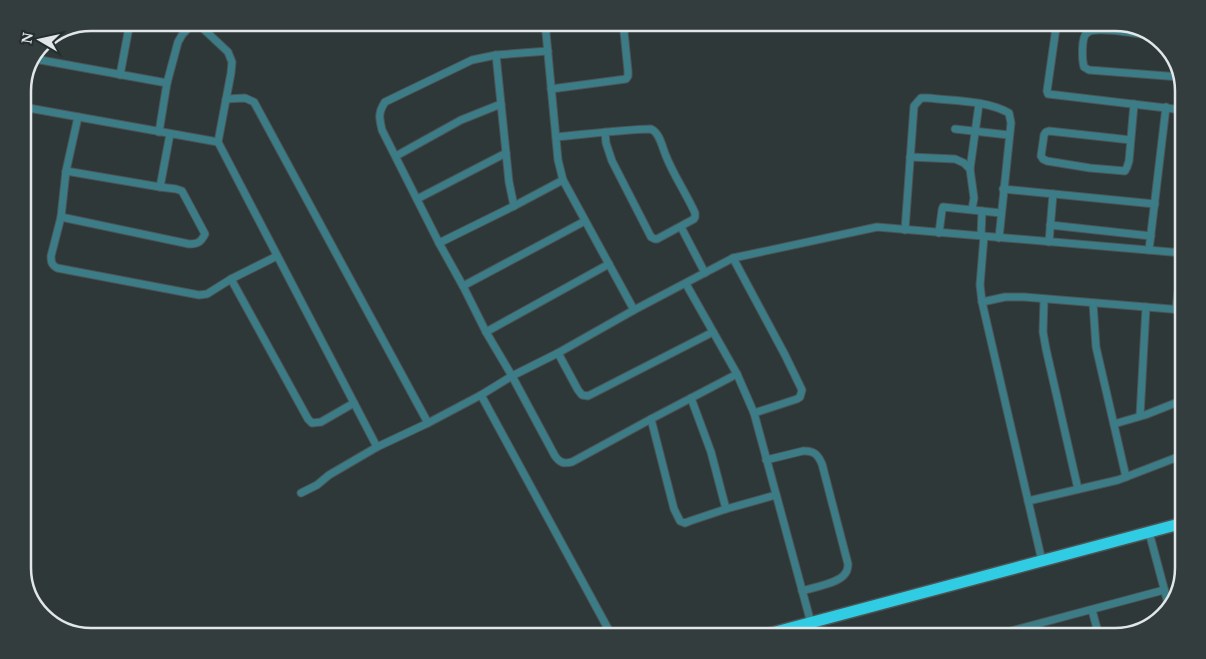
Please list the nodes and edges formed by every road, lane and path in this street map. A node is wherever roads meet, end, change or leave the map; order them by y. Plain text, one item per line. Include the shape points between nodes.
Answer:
1 (128, 31) edge
2 (186, 31) edge
3 (205, 31) edge
4 (546, 31) edge
5 (624, 31) edge
6 (1056, 31) edge
7 (1090, 31) edge
8 (1107, 31) edge
9 (1134, 34) edge
10 (548, 51) junction
11 (496, 55) junction
12 (65, 64) edge
13 (120, 75) junction
14 (1173, 76) edge
15 (167, 84) junction
16 (551, 89) junction
17 (226, 99) junction
18 (501, 104) junction
19 (979, 104) junction
20 (1134, 104) junction
21 (1166, 107) junction
22 (31, 108) edge
23 (1175, 109) edge
24 (78, 117) junction
25 (955, 129) dead end
26 (976, 131) junction
27 (159, 132) junction
28 (605, 132) junction
29 (170, 134) junction
30 (1010, 135) junction
31 (556, 137) junction
32 (1130, 140) junction
33 (218, 142) junction
34 (506, 153) junction
35 (396, 156) junction
36 (910, 158) junction
37 (970, 169) junction
38 (66, 172) junction
39 (562, 180) junction
40 (160, 187) junction
41 (1004, 190) junction
42 (1053, 194) junction
43 (417, 199) junction
44 (1155, 204) junction
45 (514, 206) junction
46 (972, 209) junction
47 (982, 211) junction
48 (1002, 212) junction
49 (61, 217) junction
50 (585, 221) junction
51 (1050, 226) junction
52 (681, 227) junction
53 (905, 230) junction
54 (939, 233) junction
55 (983, 236) junction
56 (1151, 236) junction
57 (999, 238) junction
58 (1049, 242) junction
59 (439, 244) junction
60 (1149, 250) junction
61 (1175, 252) edge
62 (276, 256) junction
63 (733, 258) junction
64 (609, 264) junction
65 (705, 273) junction
66 (231, 279) junction
67 (686, 284) junction
68 (463, 286) junction
69 (1044, 299) junction
70 (982, 302) junction
71 (1093, 303) junction
72 (1146, 307) junction
73 (634, 310) junction
74 (1175, 310) edge
75 (486, 332) junction
76 (713, 332) junction
77 (558, 353) junction
78 (737, 374) junction
79 (512, 376) junction
80 (480, 395) junction
81 (691, 398) junction
82 (354, 403) junction
83 (1175, 403) edge
84 (754, 413) junction
85 (1140, 416) junction
86 (651, 419) junction
87 (428, 424) junction
88 (1114, 424) junction
89 (377, 448) junction
90 (1175, 458) edge
91 (766, 460) junction
92 (1126, 477) junction
93 (1078, 489) junction
94 (301, 493) dead end
95 (776, 495) junction
96 (1028, 501) junction
97 (726, 509) junction
98 (1175, 525) edge
99 (1149, 532) junction
100 (1042, 561) junction
101 (1164, 590) junction
102 (802, 591) junction
103 (1166, 598) edge
104 (1092, 610) junction
105 (811, 623) junction
106 (608, 628) edge
107 (792, 628) edge
108 (1032, 628) edge
109 (1097, 628) edge

1 - 13 street
2 - 15 street via 178,42
3 - 17 street via 228,52 232,62
4 - 10 street
5 - 16 street via 626,79
6 - 20 street via 1048,94
7 - 14 street via 1084,36 1082,59 1084,67 1089,70
8 - 9 street
10 - 11 street
10 - 16 street
11 - 18 street
11 - 35 street via 472,60 385,102 379,111 379,120
12 - 13 street
13 - 15 street
15 - 27 street
16 - 31 street
17 - 33 street
17 - 87 street via 245,98 254,102
18 - 34 street
18 - 35 street via 462,120
19 - 26 street
19 - 30 street via 1009,113
19 - 36 street via 921,98 914,106
20 - 21 street
20 - 32 street
21 - 23 street
21 - 44 street
22 - 24 street
24 - 27 street
24 - 38 street
25 - 26 street
26 - 30 street
26 - 37 street
27 - 29 street
28 - 31 street
28 - 52 street via 612,161 651,237 657,239
28 - 52 street via 651,129 656,132 666,158 696,212 694,219
29 - 33 street
29 - 40 street
30 - 41 street
31 - 39 street
32 - 32 street via 1125,171 1047,161 1041,156 1044,135 1049,131
33 - 62 street
34 - 43 street
34 - 45 street
35 - 43 street
36 - 37 street via 955,159
36 - 53 street
37 - 46 street via 974,198
38 - 40 street
38 - 49 street
39 - 45 street
39 - 50 street
40 - 49 street via 182,191 205,234 197,244
41 - 42 street
41 - 48 street
42 - 44 street
42 - 51 street
43 - 59 street
44 - 56 street
45 - 59 street
46 - 47 street
46 - 54 street via 943,207
47 - 48 street
47 - 55 street
48 - 57 street
49 - 66 street via 51,262 57,268 199,295 207,294
50 - 64 street
50 - 68 street
51 - 56 street
51 - 58 street
52 - 65 street
53 - 54 street
53 - 63 street via 877,227
54 - 55 street
55 - 57 street
55 - 70 street
56 - 60 street
57 - 58 street
58 - 60 street
59 - 68 street
60 - 61 street
62 - 66 street
62 - 82 street
63 - 65 street
63 - 84 street via 802,390 797,399
64 - 73 street
64 - 75 street
65 - 67 street
66 - 82 street via 308,419 312,423 321,422
67 - 73 street
67 - 76 street
68 - 75 street
69 - 70 street via 1005,297
69 - 71 street
69 - 93 street via 1046,349
70 - 96 street
71 - 72 street
71 - 88 street via 1096,347
72 - 74 street
72 - 85 street
73 - 77 street
75 - 79 street
76 - 77 street via 588,396 578,390
76 - 78 street
77 - 79 street
78 - 81 street
78 - 84 street
79 - 80 street
79 - 86 street via 555,456 565,464
80 - 87 street
80 - 106 street
81 - 86 street
81 - 97 street via 711,452
82 - 89 street
83 - 85 street
84 - 91 street
85 - 88 street
86 - 97 street via 680,521 690,521
87 - 89 street
88 - 92 street
89 - 94 street
90 - 92 street
91 - 95 street
91 - 102 street via 809,451 814,452 822,464 848,564 847,571 837,580
92 - 93 street
93 - 96 street
95 - 97 street
95 - 102 street
96 - 100 street
98 - 99 highway
99 - 100 highway
99 - 101 street
100 - 105 highway
101 - 103 street
101 - 104 street
102 - 105 street
104 - 108 street
104 - 109 street
105 - 107 highway

